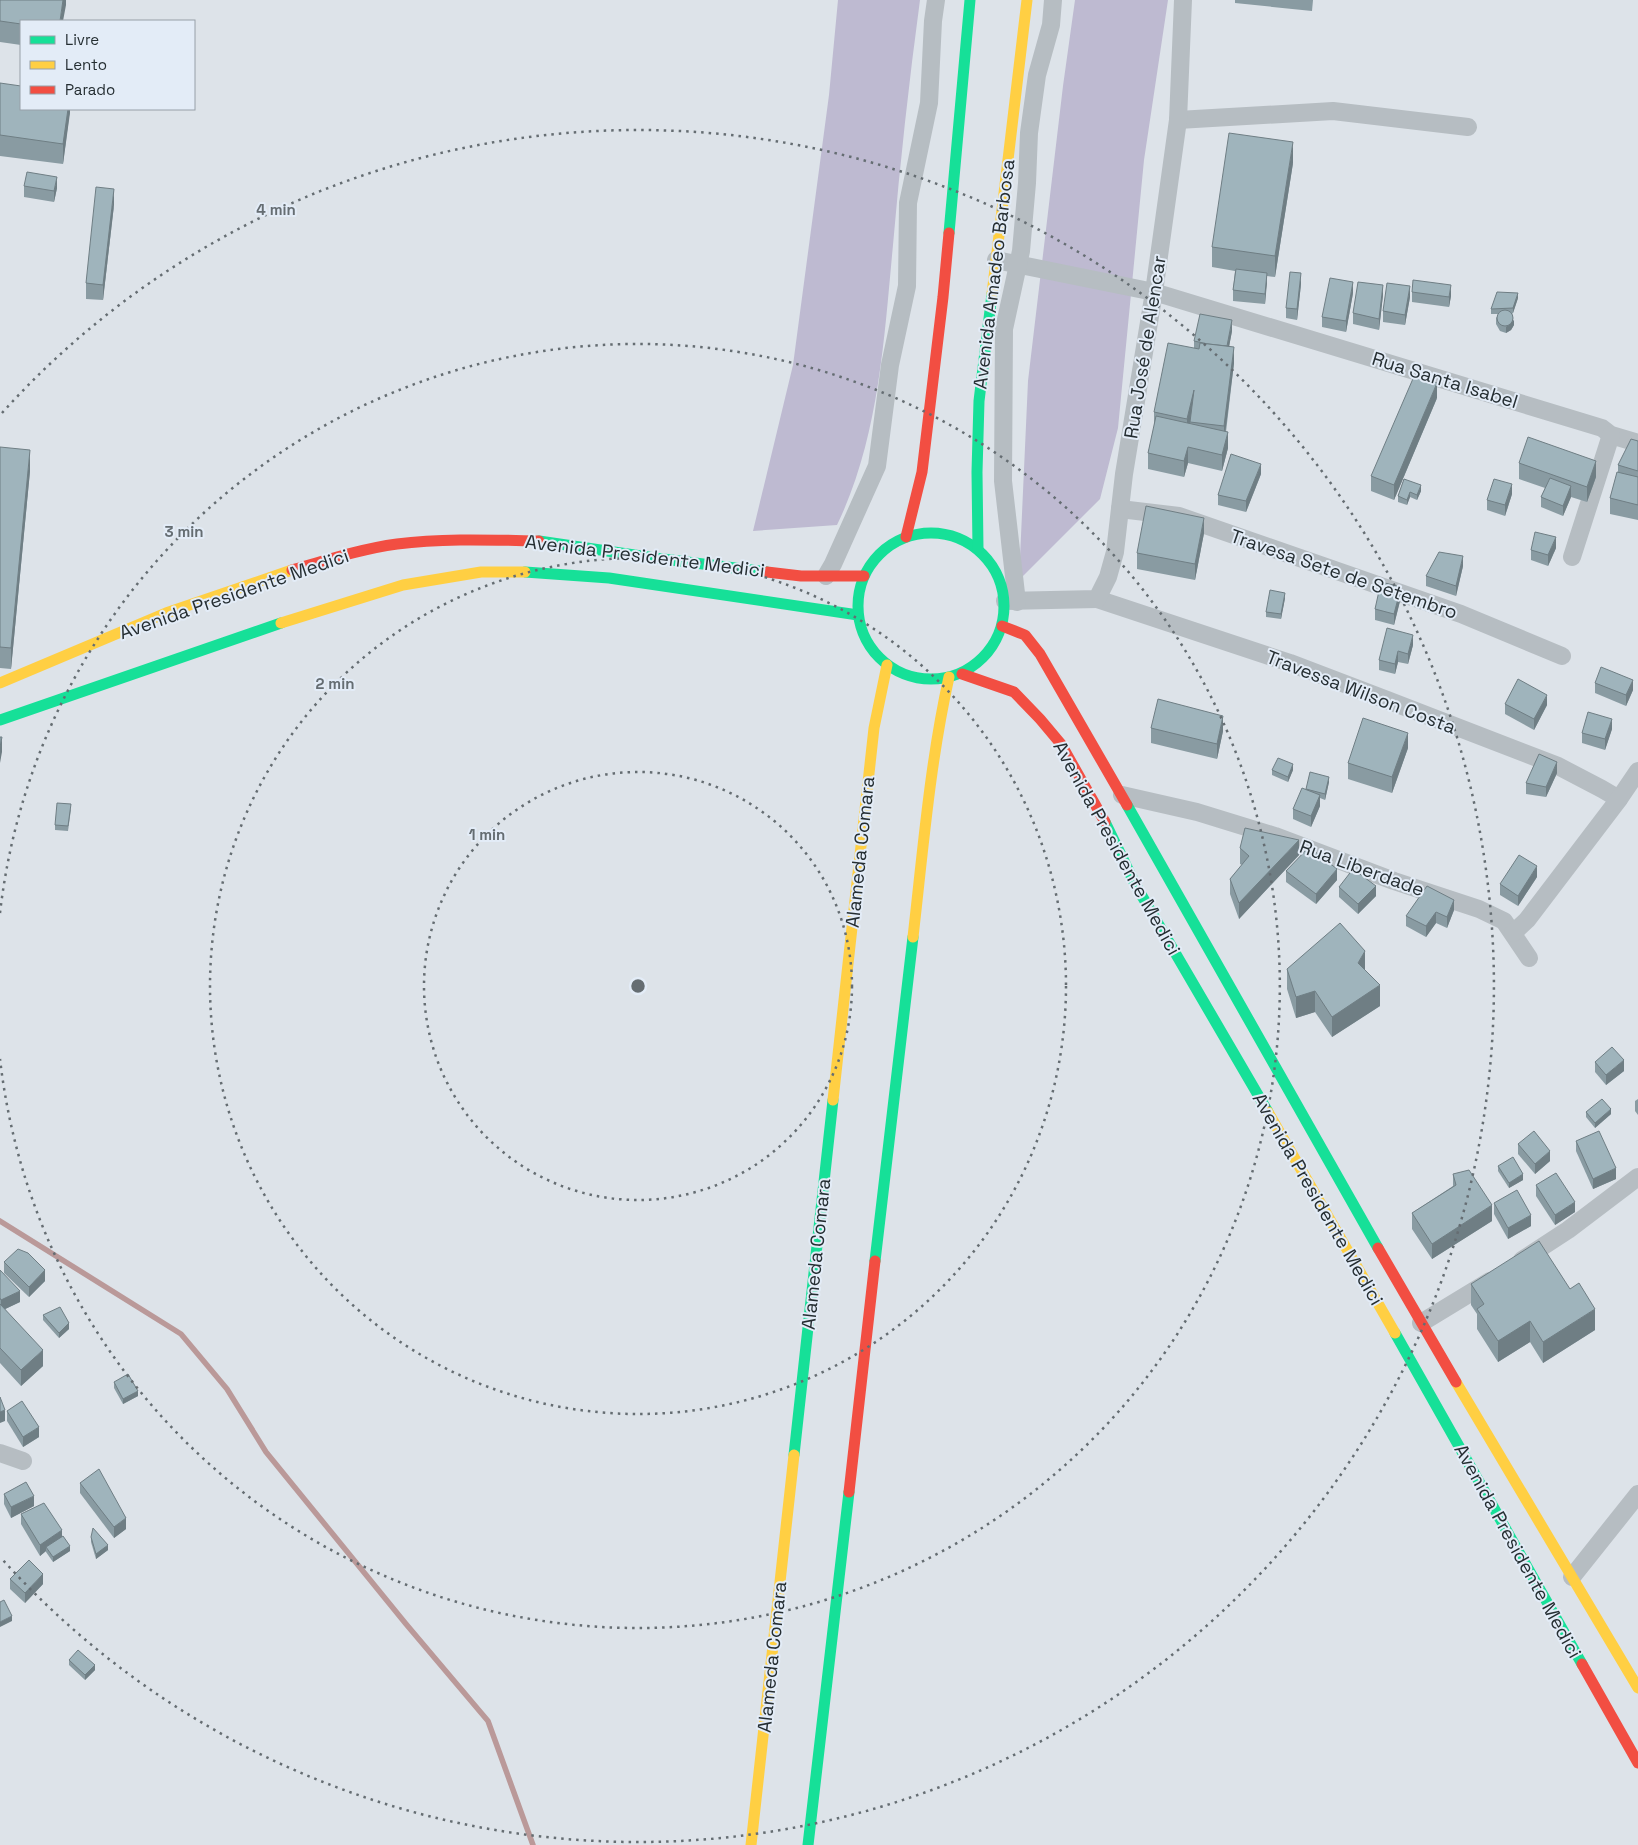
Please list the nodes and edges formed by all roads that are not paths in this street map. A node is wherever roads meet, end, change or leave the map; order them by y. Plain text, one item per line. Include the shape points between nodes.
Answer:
1 (936, 0) edge
2 (970, 0) edge
3 (1027, 0) edge
4 (1053, 0) edge
5 (1183, 0) edge
6 (1178, 120) junction
7 (1468, 127) dead end
8 (996, 260) junction
9 (1018, 265) junction
10 (1154, 292) junction
11 (1611, 436) junction
12 (1638, 443) edge
13 (1120, 509) junction
14 (906, 537) junction
15 (978, 549) junction
16 (1572, 558) dead end
17 (826, 576) junction
18 (864, 576) junction
19 (1097, 599) junction
20 (1011, 602) junction
21 (858, 614) junction
22 (1002, 626) junction
23 (1562, 656) dead end
24 (887, 665) junction
25 (962, 674) junction
26 (949, 677) junction
27 (0, 683) edge
28 (0, 720) edge
29 (1638, 771) edge
30 (1122, 795) junction
31 (1619, 799) junction
32 (1513, 933) junction
33 (1528, 958) dead end
34 (1638, 1177) edge
35 (1422, 1323) junction
36 (0, 1454) edge
37 (23, 1461) dead end
38 (1638, 1494) edge
39 (1572, 1577) junction
40 (1638, 1688) edge
41 (1638, 1763) edge
42 (751, 1845) edge
43 (808, 1845) edge

1 - 17 street via 930,102 908,204 907,286 890,365 877,466
2 - 14 street via 927,433 922,472
3 - 8 street, Avenida Amadeo Barbosa
4 - 9 street via 1029,133
5 - 6 street, Rua José de Alencar
6 - 7 street via 1333,111
6 - 10 street, Rua José de Alencar
8 - 9 street, Rua Santa Isabel
8 - 15 street, Avenida Amadeo Barbosa via 979,401
9 - 10 street, Rua Santa Isabel
9 - 20 street via 1004,328 1004,480
10 - 11 street, Rua Santa Isabel via 1602,428
10 - 13 street, Rua José de Alencar
11 - 12 street
11 - 16 street
13 - 19 street, Rua José de Alencar via 1115,552
13 - 23 street, Travesa Sete de Setembro via 1179,516 1461,614
14 - 15 street via 931,533 956,537
14 - 18 street via 889,546
15 - 20 street via 994,567
17 - 18 street, Avenida Presidente Medici
17 - 27 street, Avenida Presidente Medici via 801,576 664,559 545,541 450,540 397,544 298,568 166,613
18 - 21 street
19 - 20 street
19 - 31 street, Travessa Wilson Costa via 1290,663 1387,700 1558,766
20 - 22 street
21 - 24 street via 862,632 873,651
21 - 28 street, Avenida Presidente Medici via 609,578 481,572 403,586 352,600
22 - 25 street via 991,650
22 - 30 street, Avenida Presidente Medici via 1025,635 1040,654
24 - 26 street via 906,675 927,680
24 - 42 street, Alameda Comara via 874,728
25 - 26 street
25 - 41 street, Avenida Presidente Medici via 1014,692 1061,744 1094,801 1135,884 1312,1186
26 - 43 street via 933,763
29 - 31 street
30 - 32 street, Rua Liberdade via 1197,812 1275,836 1479,910 1504,921
30 - 35 street, Avenida Presidente Medici
31 - 32 street
32 - 33 street, Rua Liberdade
34 - 35 street via 1568,1230
35 - 39 street, Avenida Presidente Medici
36 - 37 street
38 - 39 street
39 - 40 street, Avenida Presidente Medici

